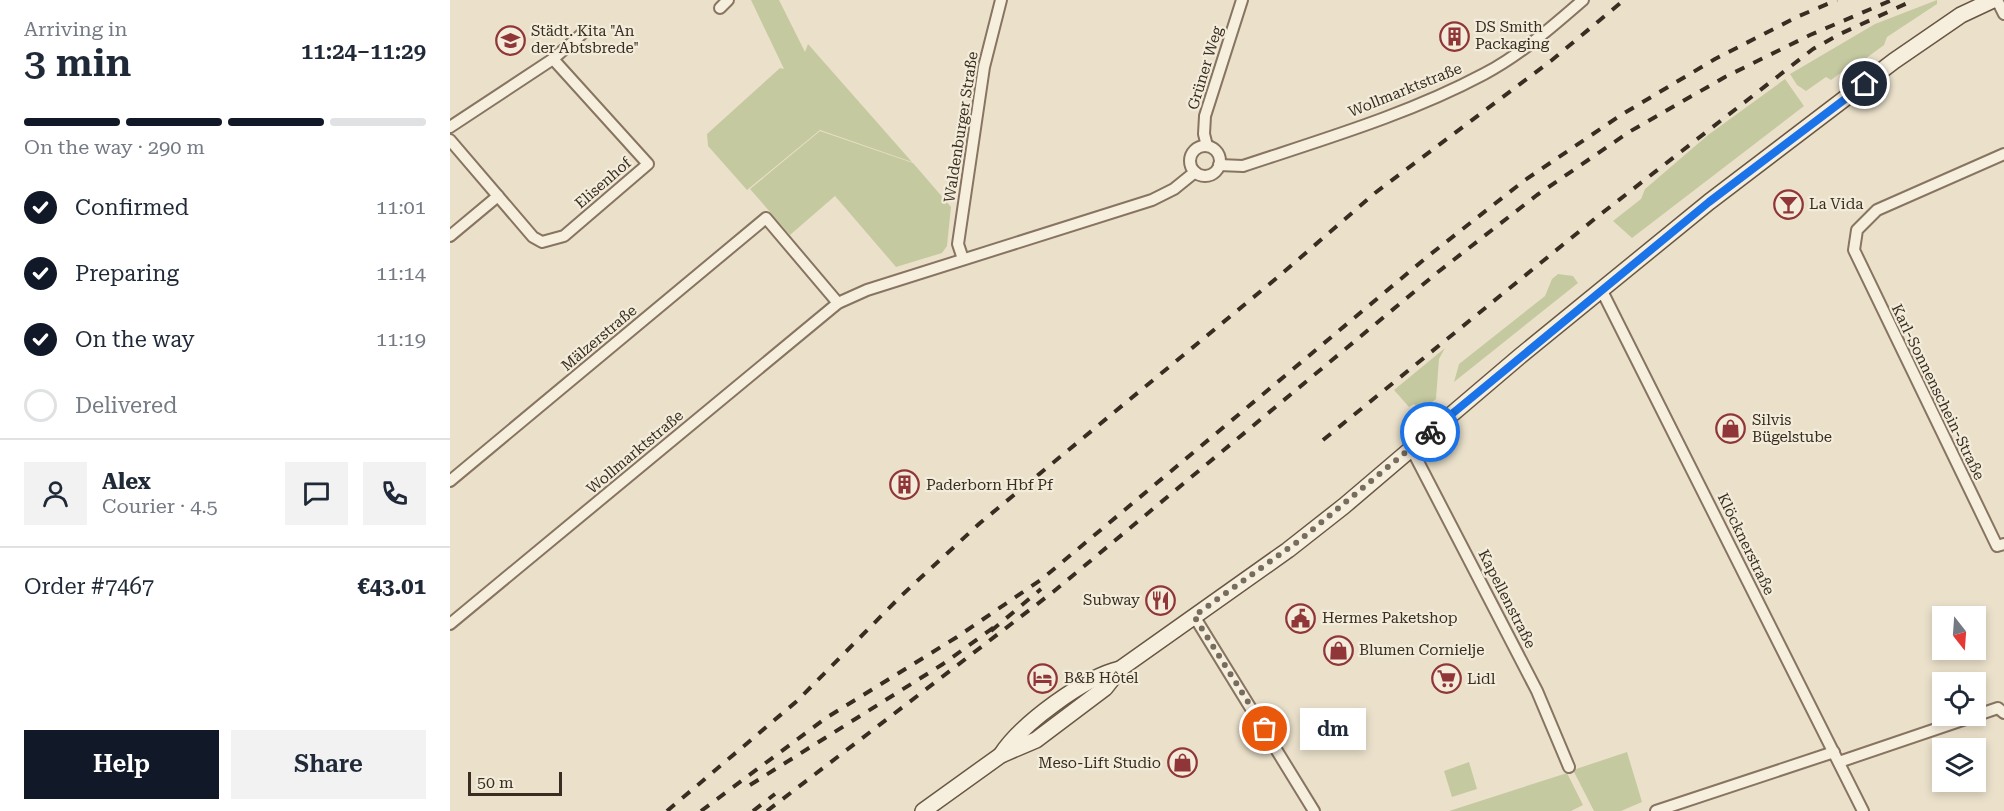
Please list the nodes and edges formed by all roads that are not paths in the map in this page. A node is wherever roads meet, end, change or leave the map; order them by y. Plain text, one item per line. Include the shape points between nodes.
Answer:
1 (1001, 0) edge
2 (1242, 0) edge
3 (1583, 0) edge
4 (1992, 0) edge
5 (1997, 0) edge
6 (2004, 14) edge
7 (583, 33) dead end
8 (554, 59) junction
9 (450, 127) edge
10 (450, 140) edge
11 (1207, 146) junction
12 (2004, 154) edge
13 (1219, 165) junction
14 (1195, 172) junction
15 (498, 195) junction
16 (450, 236) edge
17 (963, 259) junction
18 (1602, 291) junction
19 (838, 303) junction
20 (1412, 448) junction
21 (450, 481) edge
22 (2001, 545) edge
23 (1194, 616) junction
24 (450, 624) edge
25 (2004, 713) edge
26 (1834, 752) junction
27 (1839, 762) junction
28 (1569, 767) dead end
29 (1662, 810) edge
30 (923, 811) edge
31 (1314, 811) edge
32 (1863, 811) edge

1 - 17 street, Waldenburger Straße via 980,89 958,243
2 - 11 street, Grüner Weg via 1205,116
3 - 13 street, Wollmarktstraße via 1514,56 1485,74 1423,102 1243,166
4 - 18 main road via 1961,15 1894,61 1709,202
5 - 6 street
7 - 8 street
8 - 9 street
8 - 15 street, Elisenhof via 648,164 564,236 551,242 533,237
10 - 15 street, Elisenhof
11 - 13 street via 1217,153
11 - 14 street via 1199,147 1190,158
12 - 22 street, Karl-Sonnenschein-Straße via 1877,210 1857,230 1854,250
13 - 14 street via 1209,175
14 - 17 street, Wollmarktstraße via 1152,200
15 - 16 street
17 - 19 street, Wollmarktstraße via 860,292
18 - 20 main road
18 - 26 street, Klöcknerstraße
19 - 21 street, Mälzerstraße via 766,218
19 - 24 street, Wollmarktstraße
20 - 23 main road via 1300,540
20 - 28 street, Kapellenstraße via 1537,690
23 - 30 main road via 1120,669 1105,688 1035,740 1001,755
23 - 31 street
25 - 27 street via 1998,708
26 - 27 street, Klöcknerstraße
26 - 29 street
27 - 32 street, Klöcknerstraße

